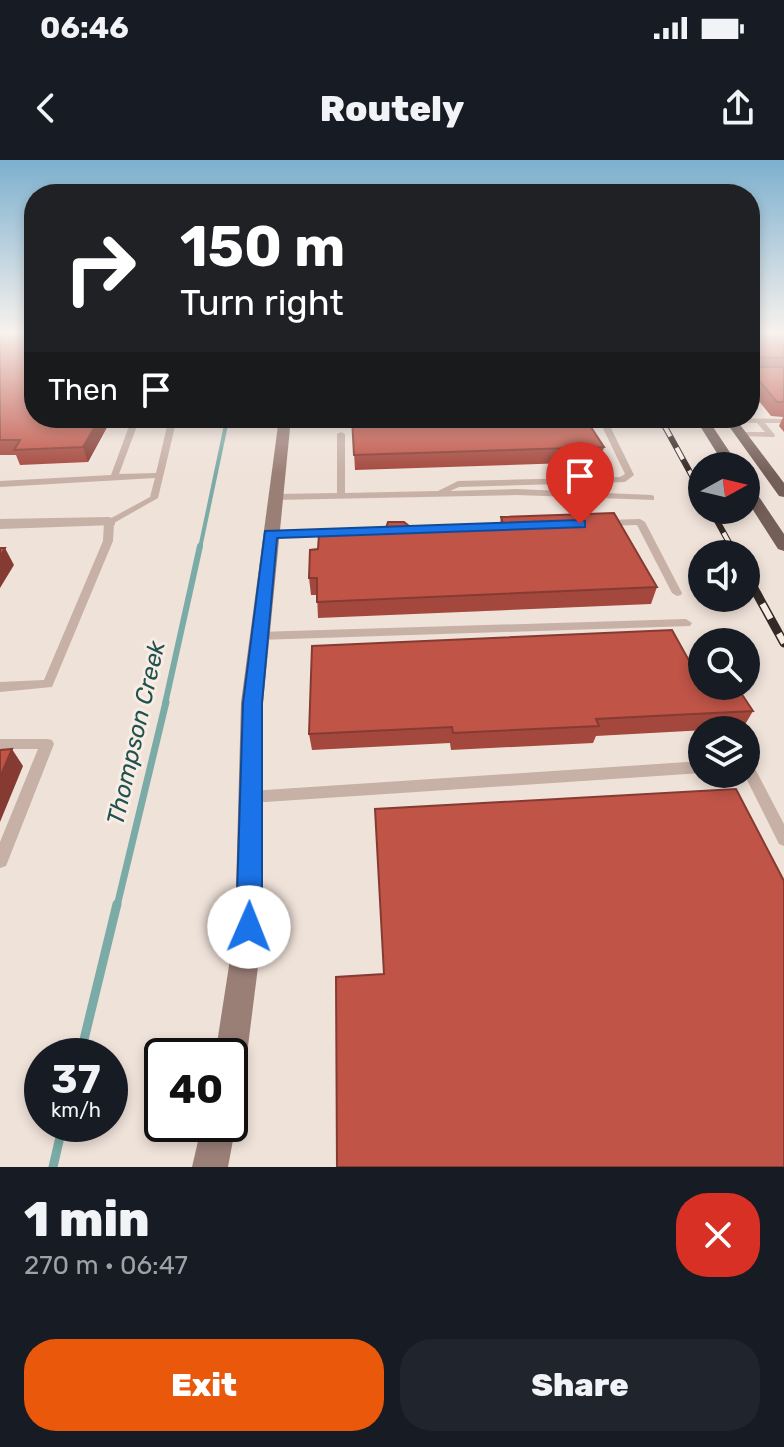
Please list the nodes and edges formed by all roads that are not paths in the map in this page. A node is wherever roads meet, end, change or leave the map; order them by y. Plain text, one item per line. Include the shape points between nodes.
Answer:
1 (760, 421) joint
2 (784, 421) edge
3 (132, 428) edge
4 (171, 428) edge
5 (284, 428) edge
6 (607, 428) edge
7 (707, 428) edge
8 (736, 428) edge
9 (341, 434) dead end
10 (740, 434) junction
11 (723, 452) edge
12 (161, 475) junction
13 (114, 477) junction
14 (0, 484) edge
15 (784, 493) edge
16 (438, 494) junction
17 (341, 496) junction
18 (275, 497) junction
19 (651, 498) dead end
20 (760, 509) edge
21 (109, 522) junction
22 (0, 524) edge
23 (593, 524) edge
24 (466, 528) edge
25 (271, 534) junction
26 (784, 546) edge
27 (677, 593) dead end
28 (686, 623) dead end
29 (258, 636) junction
30 (0, 687) edge
31 (0, 744) edge
32 (688, 768) edge
33 (758, 788) edge
34 (251, 797) junction
35 (784, 839) edge
36 (0, 861) edge
37 (233, 1038) edge
38 (215, 1142) edge
39 (210, 1167) edge

1 - 2 lane
1 - 10 lane via 771,435
3 - 13 lane
4 - 12 lane
5 - 18 street
6 - 16 lane via 630,475 622,480 458,484
7 - 11 main road
8 - 10 main road
9 - 17 lane
10 - 15 main road
12 - 13 lane
12 - 21 lane via 154,498
13 - 14 lane
16 - 17 lane
16 - 19 lane
17 - 18 lane
18 - 25 street
20 - 26 main road
21 - 22 street
21 - 30 lane via 108,541 48,684
23 - 27 lane via 640,522
24 - 25 lane
25 - 29 street
28 - 29 lane
29 - 34 street
31 - 36 lane via 47,744
32 - 34 lane
33 - 35 lane
34 - 37 street via 249,927
38 - 39 street

